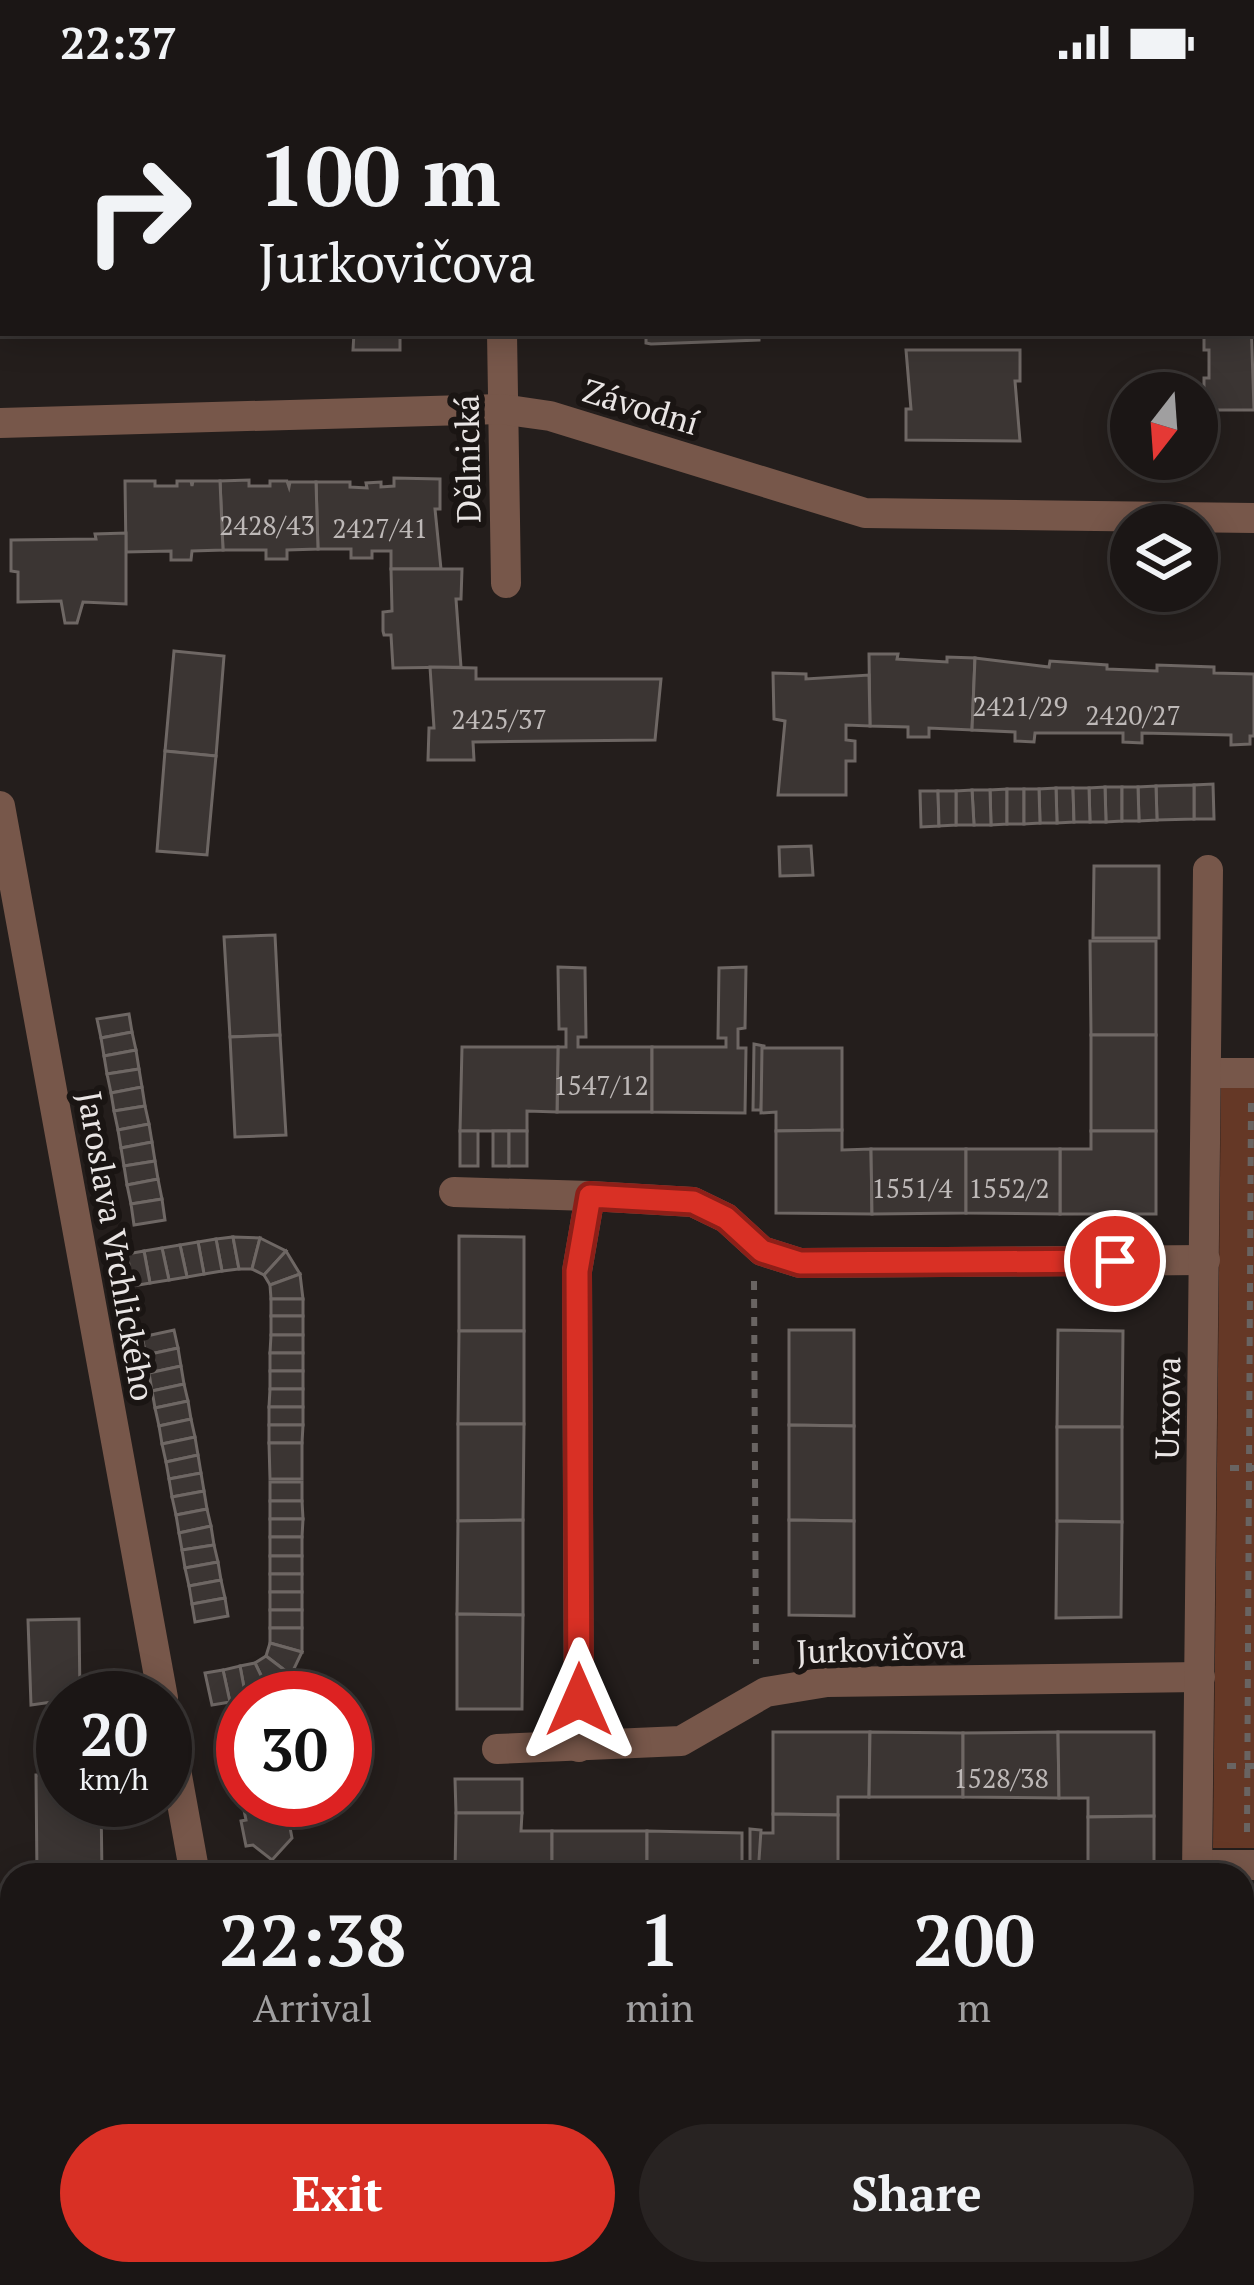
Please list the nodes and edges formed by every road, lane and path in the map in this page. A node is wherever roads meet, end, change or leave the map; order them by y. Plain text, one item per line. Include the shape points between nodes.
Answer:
1 (502, 336) edge
2 (502, 410) junction
3 (0, 424) edge
4 (1254, 518) edge
5 (506, 583) dead end
6 (0, 806) edge
7 (1208, 870) dead end
8 (1207, 1072) junction
9 (1252, 1073) edge
10 (454, 1192) dead end
11 (590, 1196) junction
12 (754, 1244) junction
13 (1205, 1260) junction
14 (1254, 1448) edge
15 (1251, 1469) edge
16 (158, 1671) edge
17 (1200, 1677) junction
18 (756, 1698) junction
19 (579, 1747) junction
20 (497, 1749) dead end
21 (186, 1827) edge
22 (193, 1863) edge
23 (1197, 1863) edge
24 (1251, 1863) edge

1 - 2 street, Dělnická
2 - 3 street, Závodní
2 - 4 street, Závodní via 550,416 865,513
2 - 5 street, Dělnická
6 - 16 street, Jaroslava Vrchlického
7 - 8 street, Urxova
8 - 9 street
8 - 13 street, Urxova
9 - 15 path
10 - 11 street
11 - 12 street via 693,1202
11 - 19 street via 577,1271
12 - 13 street via 800,1263
12 - 18 path
13 - 17 street, Urxova
14 - 15 path
15 - 24 path
17 - 18 street, Jurkovičova via 827,1682
17 - 23 street, Urxova
18 - 19 street, Jurkovičova via 680,1742
19 - 20 street, Jurkovičova
21 - 22 street

